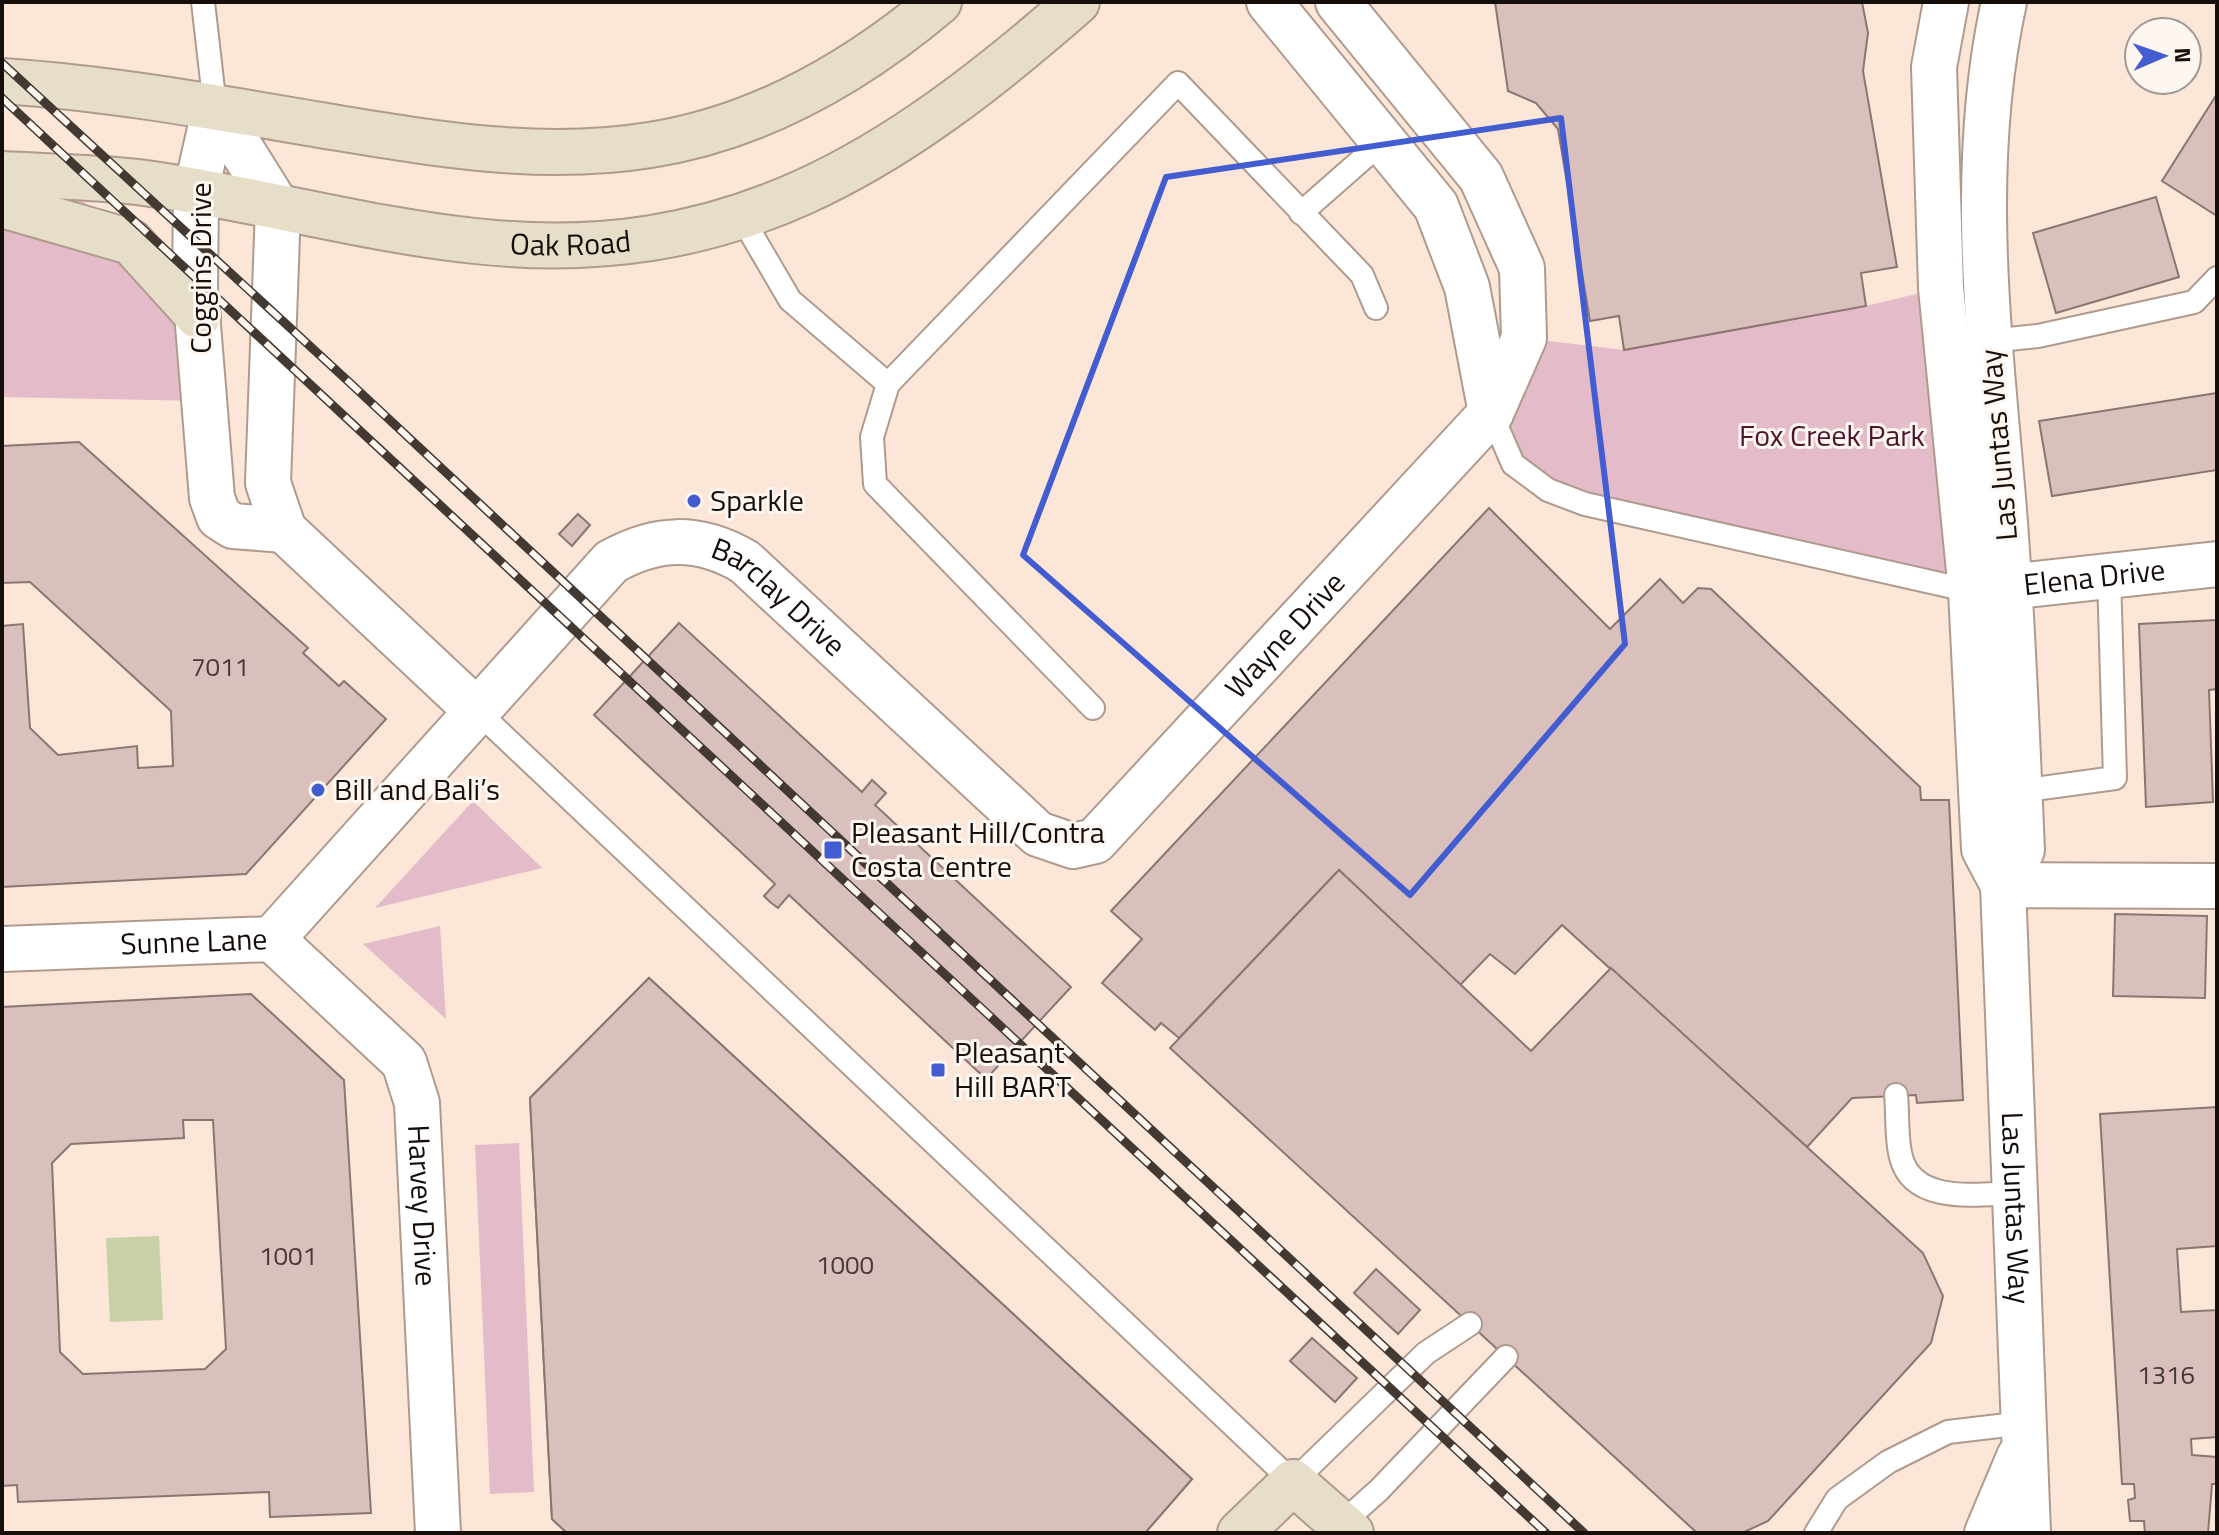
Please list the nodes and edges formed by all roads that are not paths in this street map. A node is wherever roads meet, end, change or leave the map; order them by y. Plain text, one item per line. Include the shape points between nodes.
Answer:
1 (203, 2) edge
2 (939, 2) edge
3 (1077, 2) edge
4 (1269, 2) edge
5 (1338, 2) edge
6 (1946, 2) edge
7 (2004, 2) edge
8 (2, 79) edge
9 (215, 107) junction
10 (1383, 141) junction
11 (2, 174) edge
12 (196, 191) junction
13 (2, 205) edge
14 (278, 208) junction
15 (1301, 213) junction
16 (742, 218) junction
17 (2217, 278) edge
18 (1376, 308) dead end
19 (198, 316) junction
20 (1990, 341) junction
21 (888, 384) junction
22 (1491, 413) junction
23 (284, 530) junction
24 (2217, 564) edge
25 (2109, 576) junction
26 (1991, 589) junction
27 (1093, 708) dead end
28 (477, 711) junction
29 (2020, 791) junction
30 (1073, 846) joint
31 (2003, 885) junction
32 (2217, 886) edge
33 (272, 939) junction
34 (2, 949) edge
35 (1896, 1095) dead end
36 (2015, 1193) junction
37 (1470, 1324) dead end
38 (1506, 1357) dead end
39 (2025, 1433) junction
40 (1293, 1482) junction
41 (1341, 1530) edge
42 (438, 1533) edge
43 (1240, 1533) edge
44 (1816, 1533) edge
45 (1987, 1533) edge
46 (2028, 1533) edge

1 - 9 lane
2 - 9 main road via 873,54 788,102 743,121 652,145 559,154 510,152
3 - 16 main road, Oak Road via 962,97 883,152 799,197
4 - 10 street
5 - 22 street, Wayne Drive via 1481,177 1522,268 1524,338
6 - 26 street, Las Juntas Way via 1934,67 1941,288
7 - 20 street, Las Juntas Way via 1989,92 1982,197
8 - 9 main road
9 - 12 street, Coggins Drive
9 - 14 street, Coggins Drive
10 - 15 lane
10 - 22 street via 1436,206 1467,287
11 - 12 main road, Oak Road
12 - 14 main road, Oak Road
12 - 19 street, Coggins Drive
13 - 19 main road via 131,242
14 - 16 main road, Oak Road via 522,245 615,243
14 - 23 street via 268,483
15 - 18 lane via 1362,275
15 - 21 lane via 1178,83
16 - 21 lane via 790,300
17 - 20 lane via 2194,302
19 - 23 street, Coggins Drive via 212,498 219,517 233,526
20 - 26 street, Las Juntas Way
21 - 27 lane via 872,437 875,484
22 - 26 lane via 1513,464 1548,490 1585,504
22 - 30 street, Wayne Drive via 1117,821 1095,841
23 - 28 street
24 - 25 street, Elena Drive
25 - 26 street, Elena Drive
25 - 29 lane via 2115,778
26 - 29 street, Las Juntas Way
26 - 31 street, Las Juntas Way via 1984,849
28 - 30 street, Barclay Drive via 611,562 663,541 702,542 745,562 1038,834
28 - 33 street, Sunne Lane
28 - 40 lane
29 - 31 street, Las Juntas Way via 2022,850
31 - 32 street
31 - 36 street, Las Juntas Way
33 - 34 street, Sunne Lane
33 - 42 street, Harvey Drive via 404,1062 417,1103
35 - 36 lane via 1901,1158 1910,1177 1931,1191
36 - 39 street, Las Juntas Way
37 - 40 lane via 1426,1353
38 - 41 lane
39 - 44 lane via 1948,1432 1888,1462 1837,1499
39 - 45 street
39 - 46 street, Las Juntas Way
40 - 41 main road
40 - 43 main road

